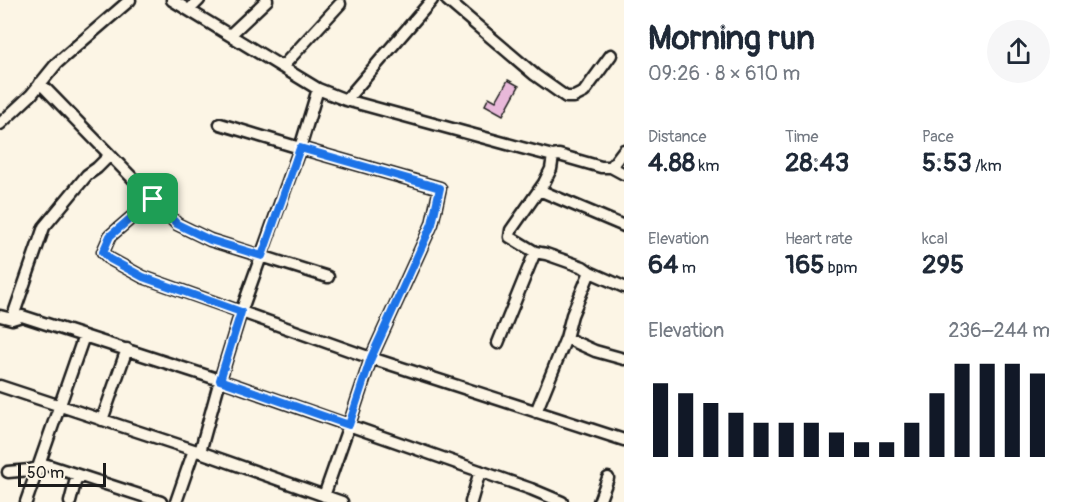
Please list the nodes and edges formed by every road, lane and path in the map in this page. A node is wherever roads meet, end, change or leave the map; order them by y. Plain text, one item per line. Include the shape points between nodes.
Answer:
1 (130, 0) edge
2 (172, 0) edge
3 (199, 0) edge
4 (267, 0) edge
5 (432, 0) edge
6 (447, 0) edge
7 (340, 4) dead end
8 (189, 10) junction
9 (230, 35) junction
10 (611, 55) dead end
11 (282, 67) junction
12 (40, 83) junction
13 (318, 89) junction
14 (346, 100) junction
15 (0, 124) edge
16 (220, 124) dead end
17 (300, 148) junction
18 (624, 150) edge
19 (110, 154) junction
20 (553, 156) junction
21 (611, 166) junction
22 (624, 174) edge
23 (539, 190) junction
24 (153, 199) junction
25 (624, 226) edge
26 (535, 252) junction
27 (262, 256) junction
28 (590, 272) junction
29 (328, 277) dead end
30 (624, 287) edge
31 (241, 312) junction
32 (0, 316) edge
33 (12, 320) junction
34 (84, 336) junction
35 (566, 338) junction
36 (498, 343) dead end
37 (127, 349) junction
38 (371, 358) junction
39 (624, 359) edge
40 (220, 380) junction
41 (0, 386) edge
42 (60, 406) junction
43 (536, 412) junction
44 (102, 420) junction
45 (349, 425) junction
46 (624, 440) edge
47 (197, 451) junction
48 (38, 467) junction
49 (4, 470) edge
50 (480, 471) junction
51 (77, 476) junction
52 (608, 478) dead end
53 (33, 482) junction
54 (324, 496) junction
55 (26, 502) edge
56 (70, 502) edge
57 (161, 502) edge
58 (176, 502) edge
59 (342, 502) edge
60 (471, 502) edge
61 (562, 502) edge
62 (600, 502) edge

1 - 12 street via 57,63
2 - 8 street
3 - 8 street
4 - 9 street
5 - 14 street
6 - 10 street via 566,97 584,92
7 - 11 street
8 - 9 street
9 - 11 street
11 - 13 street
12 - 15 street
12 - 19 street
13 - 14 street
13 - 17 street
14 - 20 street
16 - 17 street
17 - 27 street
17 - 38 street via 440,188 432,224
18 - 21 street
19 - 24 street
19 - 33 street via 44,227
20 - 21 street
20 - 23 street via 551,169
21 - 22 street
23 - 25 street
23 - 26 street via 510,237
24 - 27 street via 177,224 210,240
24 - 31 street via 110,236 103,252 143,277
26 - 28 street
26 - 36 street
27 - 29 street
27 - 31 street
28 - 30 street
28 - 35 street
31 - 38 street
31 - 40 street
32 - 33 street
33 - 34 street via 22,316
34 - 37 street
34 - 42 street
35 - 39 street
35 - 43 street
37 - 40 street
37 - 44 street
38 - 43 street
38 - 45 street
40 - 45 street
40 - 47 street
41 - 42 street
42 - 44 street
42 - 48 street
43 - 46 street
44 - 47 street
45 - 50 street
45 - 54 street
47 - 54 street
47 - 58 street
48 - 49 street
48 - 51 street via 47,465
48 - 53 street
49 - 53 street
50 - 60 street
50 - 61 street
51 - 56 street
51 - 57 street
52 - 62 street
53 - 55 street
54 - 59 street

